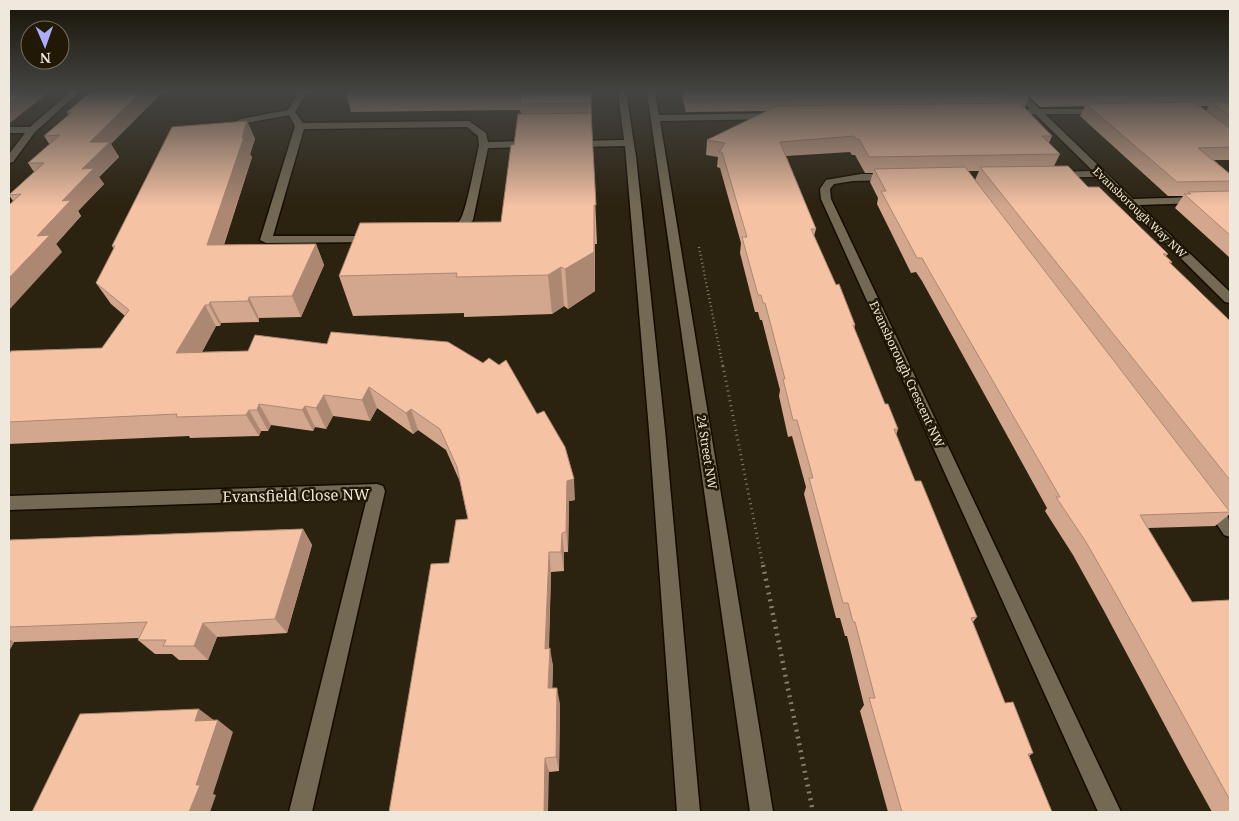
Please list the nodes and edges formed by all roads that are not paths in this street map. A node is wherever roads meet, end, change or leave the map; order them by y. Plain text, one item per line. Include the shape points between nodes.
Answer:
1 (32, 130) edge
2 (227, 130) edge
3 (299, 130) edge
4 (477, 130) edge
5 (627, 130) edge
6 (658, 130) edge
7 (1057, 130) edge
8 (218, 139) edge
9 (629, 143) junction
10 (542, 144) edge
11 (561, 144) edge
12 (484, 145) junction
13 (9, 160) edge
14 (1101, 174) junction
15 (1041, 175) edge
16 (906, 176) edge
17 (1230, 199) edge
18 (1129, 202) junction
19 (439, 236) edge
20 (388, 239) edge
21 (1225, 289) edge
22 (1230, 299) edge
23 (1201, 490) edge
24 (9, 503) edge
25 (1230, 530) edge
26 (301, 812) edge
27 (689, 812) edge
28 (762, 812) edge
29 (1110, 812) edge

1 - 13 street
2 - 8 street
3 - 20 street via 266,240
4 - 12 street via 483,135
5 - 9 street
6 - 28 street, 24 Street NW
7 - 14 street, Evansborough Way NW
9 - 11 street
9 - 27 street
10 - 12 street
12 - 19 street via 467,220 455,232
14 - 15 street
14 - 18 street, Evansborough Way NW
16 - 29 street, Evansborough Crescent NW via 841,178 830,182 826,199
17 - 18 street
18 - 21 street, Evansborough Way NW
21 - 22 street, Evansborough Way NW
23 - 25 street
24 - 26 street, Evansfield Close NW via 377,491

